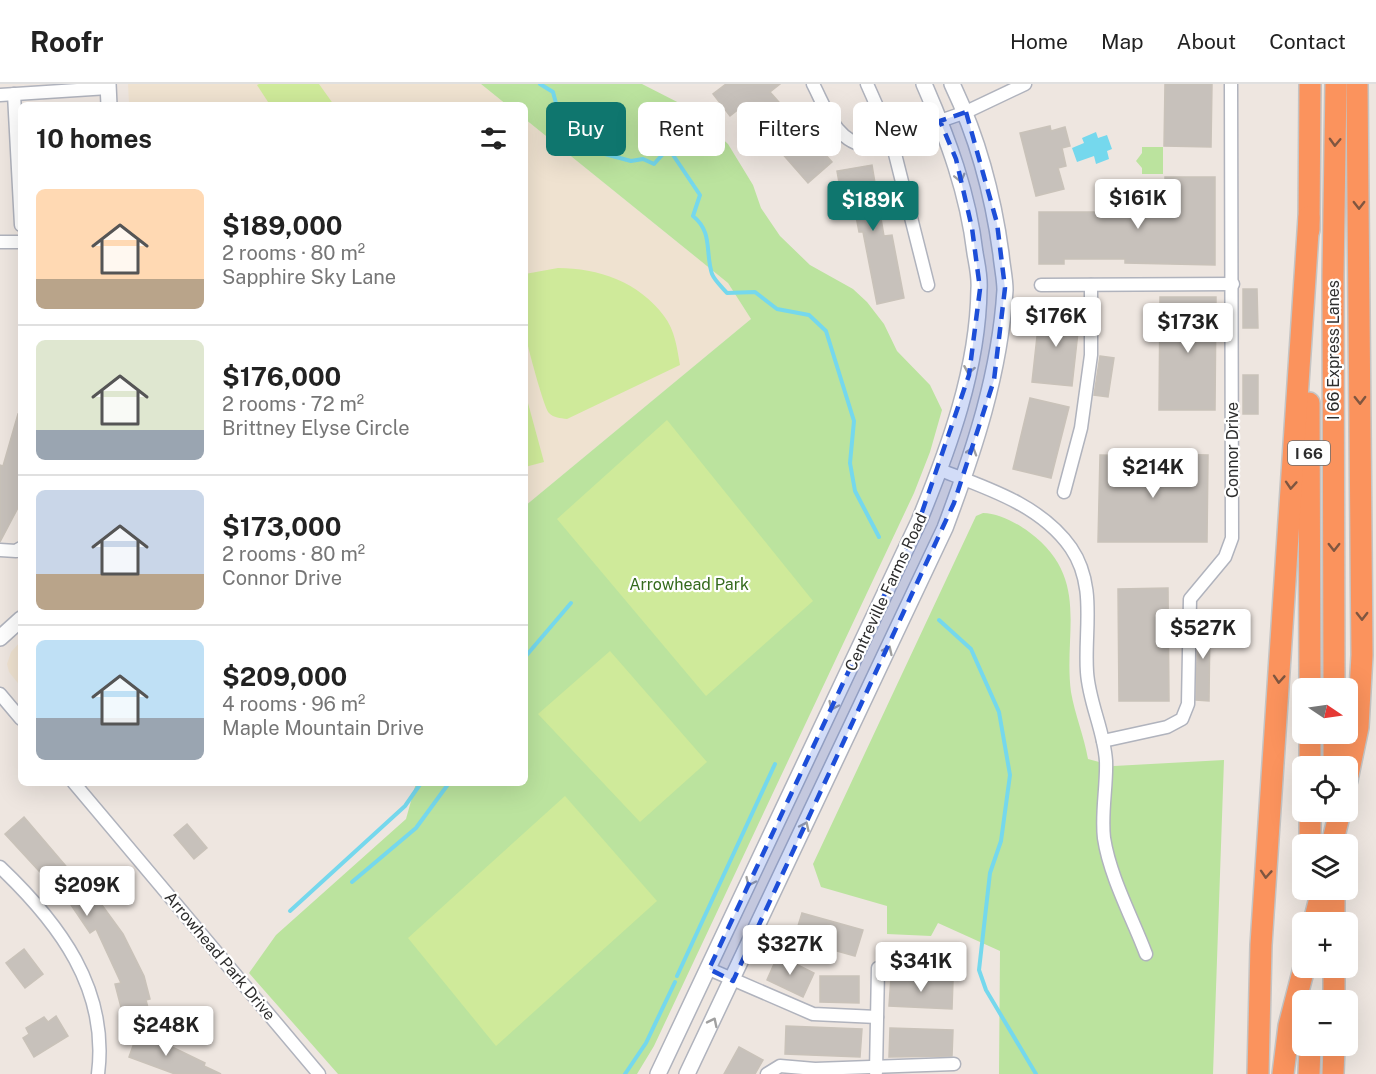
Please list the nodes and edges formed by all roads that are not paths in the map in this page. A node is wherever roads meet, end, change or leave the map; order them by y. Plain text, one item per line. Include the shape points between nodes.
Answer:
1 (813, 84) edge
2 (867, 84) edge
3 (924, 84) edge
4 (952, 84) edge
5 (1025, 84) edge
6 (1231, 84) edge
7 (1310, 84) edge
8 (1336, 84) edge
9 (1357, 84) edge
10 (108, 86) edge
11 (0, 94) edge
12 (14, 94) junction
13 (109, 102) edge
14 (875, 102) edge
15 (966, 112) junction
16 (940, 121) junction
17 (853, 142) edge
18 (896, 156) edge
19 (18, 169) edge
20 (1309, 217) junction
21 (0, 242) edge
22 (18, 242) edge
23 (1233, 284) junction
24 (928, 285) dead end
25 (1041, 285) dead end
26 (1091, 285) junction
27 (940, 470) junction
28 (963, 479) junction
29 (1064, 492) dead end
30 (0, 550) edge
31 (18, 550) edge
32 (18, 622) edge
33 (0, 638) edge
34 (1310, 678) edge
35 (1334, 678) edge
36 (0, 694) edge
37 (18, 715) edge
38 (1103, 741) junction
39 (1352, 756) edge
40 (77, 786) edge
41 (0, 867) edge
42 (1146, 954) dead end
43 (878, 968) dead end
44 (709, 969) junction
45 (1301, 978) edge
46 (733, 981) junction
47 (877, 1017) junction
48 (1310, 1056) edge
49 (1334, 1056) edge
50 (954, 1064) dead end
51 (876, 1070) edge
52 (98, 1074) edge
53 (319, 1074) edge
54 (658, 1074) edge
55 (687, 1074) edge
56 (767, 1074) edge
57 (1258, 1074) edge
58 (1283, 1074) edge
59 (1309, 1074) edge
60 (1334, 1074) edge

1 - 17 street via 844,138
2 - 14 street
3 - 16 street, Centreville Farms Road
4 - 15 street, Centreville Farms Road
5 - 15 street
6 - 23 street, Connor Drive
7 - 20 highway, I 66
8 -> 35 highway, I 66 Express Lanes
9 -> 39 highway via 1362,656 1358,727
10 - 12 street
10 - 13 street
11 - 12 street
12 - 19 street
15 - 16 street
28 -> 15 street, Centreville Farms Road via 994,380 1005,288 997,223
16 -> 27 street, Centreville Farms Road via 956,159 972,228 980,289 969,375
18 - 24 street
20 - 34 highway, I 66
20 -> 57 highway via 1261,945
21 - 22 street
23 - 26 street
23 - 38 street, Connor Drive via 1232,538 1225,557 1191,599 1188,704 1182,719 1167,727
25 - 26 street
26 - 29 street via 1091,355 1081,428
27 - 28 street
27 -> 44 street, Centreville Farms Road
28 - 38 street via 1016,502 1048,522 1072,549 1090,610 1087,671 1092,708
46 -> 28 street, Centreville Farms Road via 940,539
30 - 31 street
32 - 33 street
36 - 37 street
38 - 42 street via 1104,836 1108,857
40 - 53 street, Arrowhead Park Drive
41 - 52 street via 72,951 89,985 98,1022
43 - 47 street
44 - 46 street
44 - 54 street, Centreville Farms Road
45 - 58 highway via 1289,1026
46 - 47 street via 813,1014
55 -> 46 street, Centreville Farms Road
47 - 51 street
48 - 59 highway
49 - 60 highway
50 - 51 street
51 - 56 street via 780,1066

